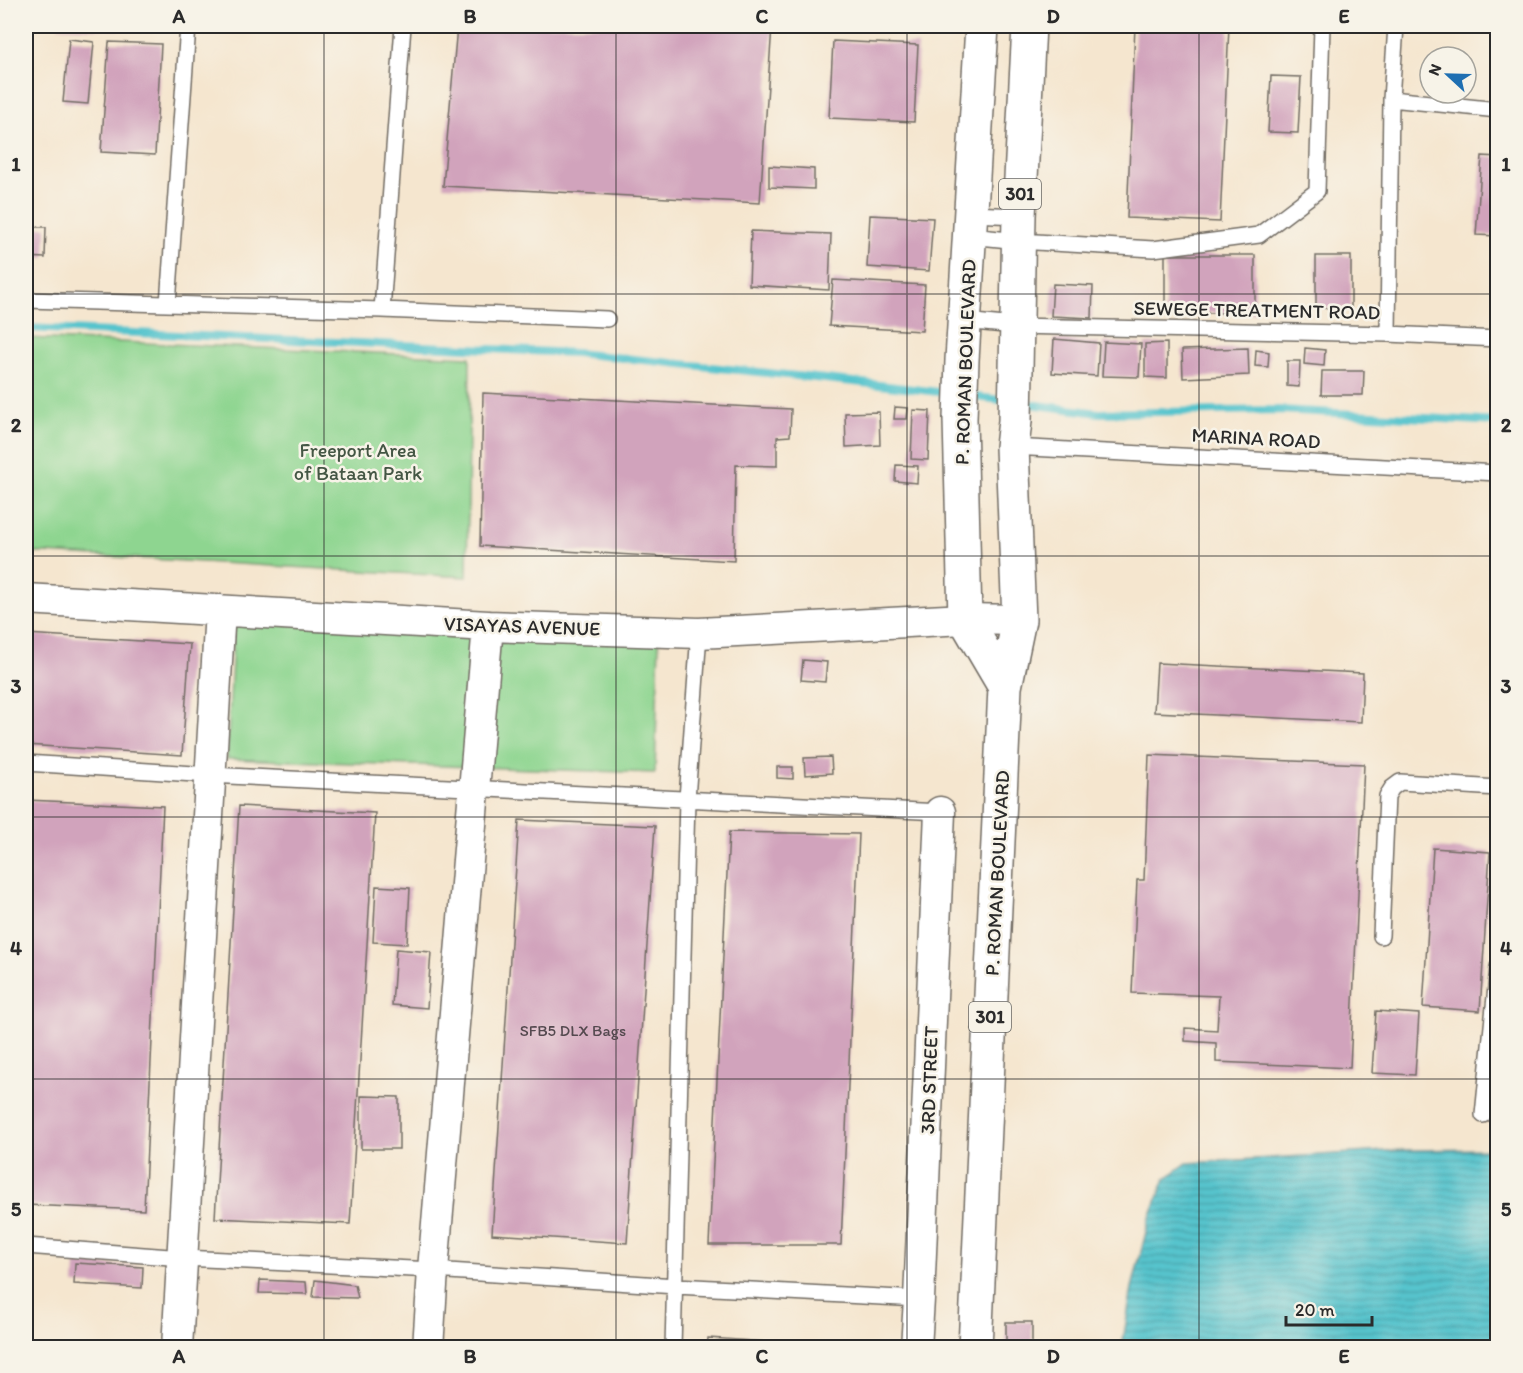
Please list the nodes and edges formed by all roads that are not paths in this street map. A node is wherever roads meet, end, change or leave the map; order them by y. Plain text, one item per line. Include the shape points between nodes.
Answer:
1 (188, 26) edge
2 (403, 26) edge
3 (982, 26) edge
4 (1029, 26) edge
5 (1322, 26) edge
6 (1396, 26) edge
7 (1391, 99) junction
8 (1497, 110) edge
9 (970, 225) junction
10 (1019, 228) junction
11 (26, 300) edge
12 (168, 304) junction
13 (382, 310) junction
14 (607, 319) dead end
15 (964, 321) junction
16 (1015, 326) junction
17 (1388, 334) junction
18 (1497, 339) edge
19 (1013, 434) junction
20 (1497, 473) edge
21 (26, 599) edge
22 (220, 610) junction
23 (965, 619) junction
24 (1019, 621) junction
25 (488, 626) junction
26 (699, 633) junction
27 (1005, 687) junction
28 (26, 763) edge
29 (210, 775) junction
30 (1497, 788) edge
31 (474, 789) junction
32 (687, 799) junction
33 (940, 812) joint
34 (1381, 936) dead end
35 (1497, 967) edge
36 (1483, 1115) dead end
37 (26, 1246) edge
38 (183, 1258) junction
39 (433, 1270) junction
40 (676, 1286) junction
41 (920, 1299) junction
42 (177, 1347) edge
43 (428, 1347) edge
44 (673, 1347) edge
45 (916, 1347) edge
46 (975, 1347) edge

1 - 12 lane
2 - 13 lane
3 - 9 main road, P. ROMAN BOULEVARD / 301
4 - 10 main road, P. ROMAN BOULEVARD / 301
5 - 10 lane via 1317,191 1258,235 1153,249
6 - 7 lane
7 - 8 lane
7 - 17 lane
9 - 10 lane
9 - 10 lane
9 - 15 main road, P. ROMAN BOULEVARD / 301
10 - 16 main road, P. ROMAN BOULEVARD / 301
11 - 12 lane
12 - 13 lane
13 - 14 lane
15 - 16 lane, SEWEGE TREATMENT ROAD
15 - 23 main road, P. ROMAN BOULEVARD / 301 via 960,419
16 - 17 lane, SEWEGE TREATMENT ROAD
16 - 19 main road, P. ROMAN BOULEVARD / 301
17 - 18 lane, SEWEGE TREATMENT ROAD
19 - 20 lane, MARINA ROAD
19 - 24 main road, P. ROMAN BOULEVARD / 301
21 - 22 street, VISAYAS AVENUE
22 - 25 street, VISAYAS AVENUE
22 - 29 street
23 - 24 street, VISAYAS AVENUE
23 - 26 street, VISAYAS AVENUE
23 - 27 main road, P. ROMAN BOULEVARD / 301
24 - 27 main road, P. ROMAN BOULEVARD / 301
25 - 26 street, VISAYAS AVENUE
25 - 31 street
26 - 32 lane
27 - 46 main road, P. ROMAN BOULEVARD / 301
28 - 29 lane
29 - 31 lane
29 - 38 street
30 - 34 lane via 1400,782 1392,788 1387,796
31 - 32 lane
31 - 39 street
32 - 33 lane
32 - 40 lane
33 - 41 street, 3RD STREET
35 - 36 lane
37 - 38 lane
38 - 39 lane
38 - 42 street
39 - 40 lane
39 - 43 street
40 - 41 lane
40 - 44 lane
41 - 45 street, 3RD STREET

